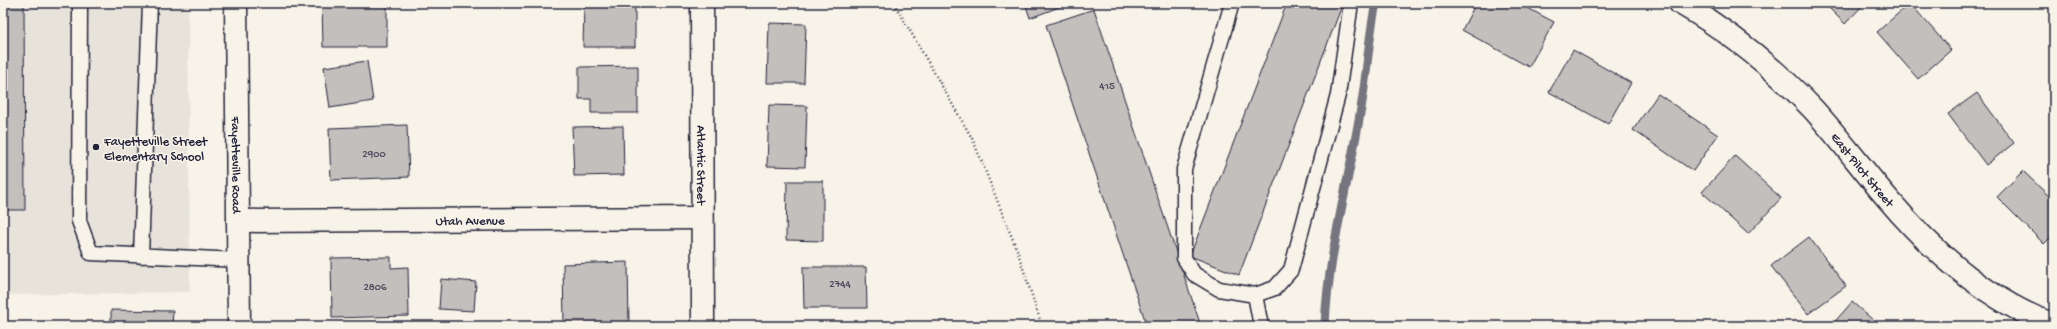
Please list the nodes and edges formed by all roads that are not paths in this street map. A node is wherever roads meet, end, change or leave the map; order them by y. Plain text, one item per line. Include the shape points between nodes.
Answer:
1 (80, 3) edge
2 (150, 3) edge
3 (236, 3) edge
4 (702, 3) edge
5 (1232, 3) edge
6 (1351, 3) edge
7 (1680, 3) edge
8 (702, 218) junction
9 (238, 221) junction
10 (141, 256) junction
11 (238, 260) junction
12 (1255, 295) junction
13 (2054, 325) edge
14 (238, 326) edge
15 (703, 326) edge
16 (1261, 326) edge

1 - 10 lane via 79,221 91,253
2 - 10 lane
3 - 9 street, Fayetteville Road
4 - 8 street, Atlantic Street
5 - 12 lane via 1184,169 1184,258 1194,274 1220,289
6 - 12 lane via 1338,95 1291,270 1275,288
7 - 13 street, East Pilot Street via 1760,58 1812,108 1888,199 1932,245 1973,282 2001,301
8 - 9 street, Utah Avenue
8 - 15 street, Atlantic Street
9 - 11 street, Fayetteville Road
10 - 11 lane
11 - 14 street, Fayetteville Road
12 - 16 lane

